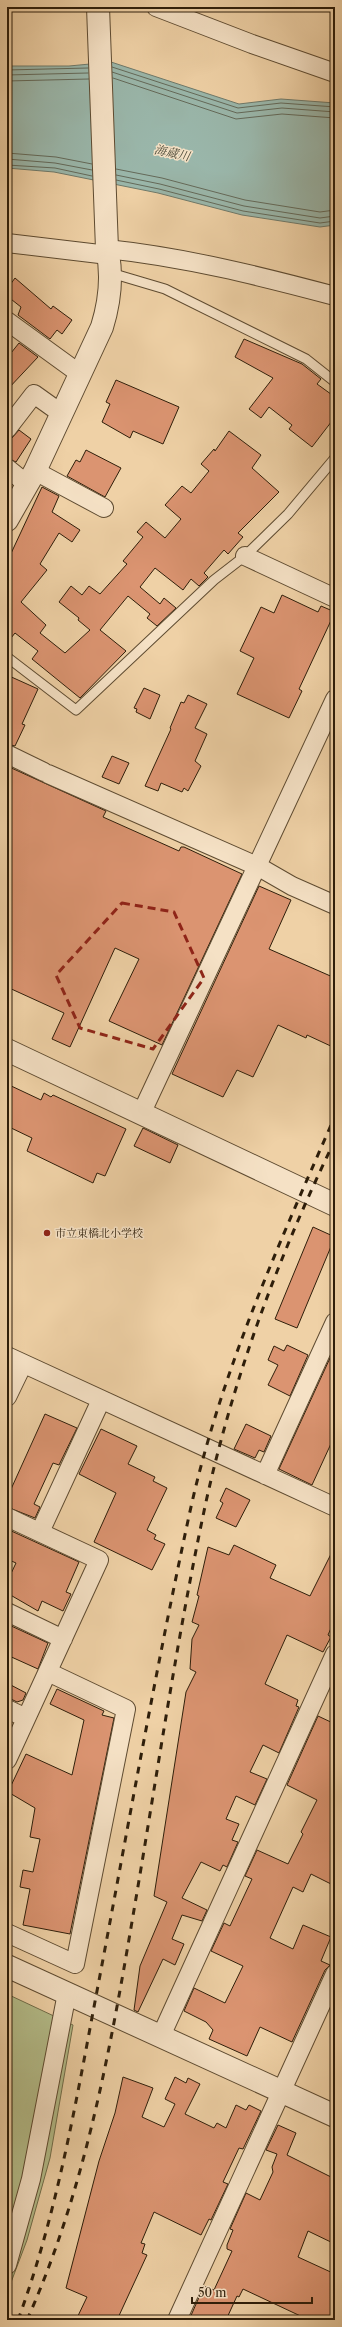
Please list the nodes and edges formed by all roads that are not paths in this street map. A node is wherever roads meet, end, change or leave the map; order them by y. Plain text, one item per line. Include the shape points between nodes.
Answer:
1 (98, 7) edge
2 (156, 7) edge
3 (335, 73) edge
4 (7, 243) edge
5 (108, 255) junction
6 (335, 296) edge
7 (7, 321) edge
8 (80, 374) junction
9 (335, 382) edge
10 (62, 414) junction
11 (7, 430) edge
12 (335, 458) edge
13 (7, 468) edge
14 (32, 478) junction
15 (104, 508) dead end
16 (7, 520) edge
17 (245, 556) junction
18 (335, 598) edge
19 (7, 656) edge
20 (335, 699) edge
21 (7, 754) edge
22 (258, 866) junction
23 (335, 905) edge
24 (7, 1050) edge
25 (141, 1114) junction
26 (335, 1205) edge
27 (335, 1322) edge
28 (15, 1360) edge
29 (7, 1397) edge
30 (101, 1400) junction
31 (265, 1475) junction
32 (335, 1507) edge
33 (7, 1517) edge
34 (40, 1532) junction
35 (7, 1612) edge
36 (63, 1639) junction
37 (335, 1654) edge
38 (48, 1672) junction
39 (7, 1709) edge
40 (26, 1718) junction
41 (7, 1760) edge
42 (7, 1933) edge
43 (7, 1966) edge
44 (335, 1974) edge
45 (67, 1993) junction
46 (161, 2036) junction
47 (281, 2092) junction
48 (335, 2116) edge
49 (7, 2265) edge
50 (176, 2320) edge

1 - 5 street
2 - 3 street
4 - 5 street
5 - 6 street via 149,253
5 - 8 street via 108,306 102,327
5 - 9 lane via 164,289 306,359
7 - 8 street
8 - 10 street
10 - 11 street via 34,394
10 - 14 street
12 - 17 lane via 288,514
13 - 14 street
14 - 15 street
14 - 16 street
17 - 18 street
17 - 19 lane via 214,580 76,710
20 - 22 street
21 - 22 street
22 - 23 street via 292,886
22 - 25 street
24 - 25 street
25 - 26 street
27 - 31 street
28 - 29 street
28 - 30 street
30 - 31 street
30 - 34 street
31 - 32 street
33 - 34 street
34 - 36 street via 99,1560
35 - 36 street
36 - 38 street
37 - 46 street
38 - 40 street
38 - 42 street via 126,1709 75,1964
39 - 40 street
40 - 41 street
43 - 45 street
44 - 47 street
45 - 46 street
45 - 49 street via 31,2179
46 - 47 street
47 - 48 street
47 - 50 street

